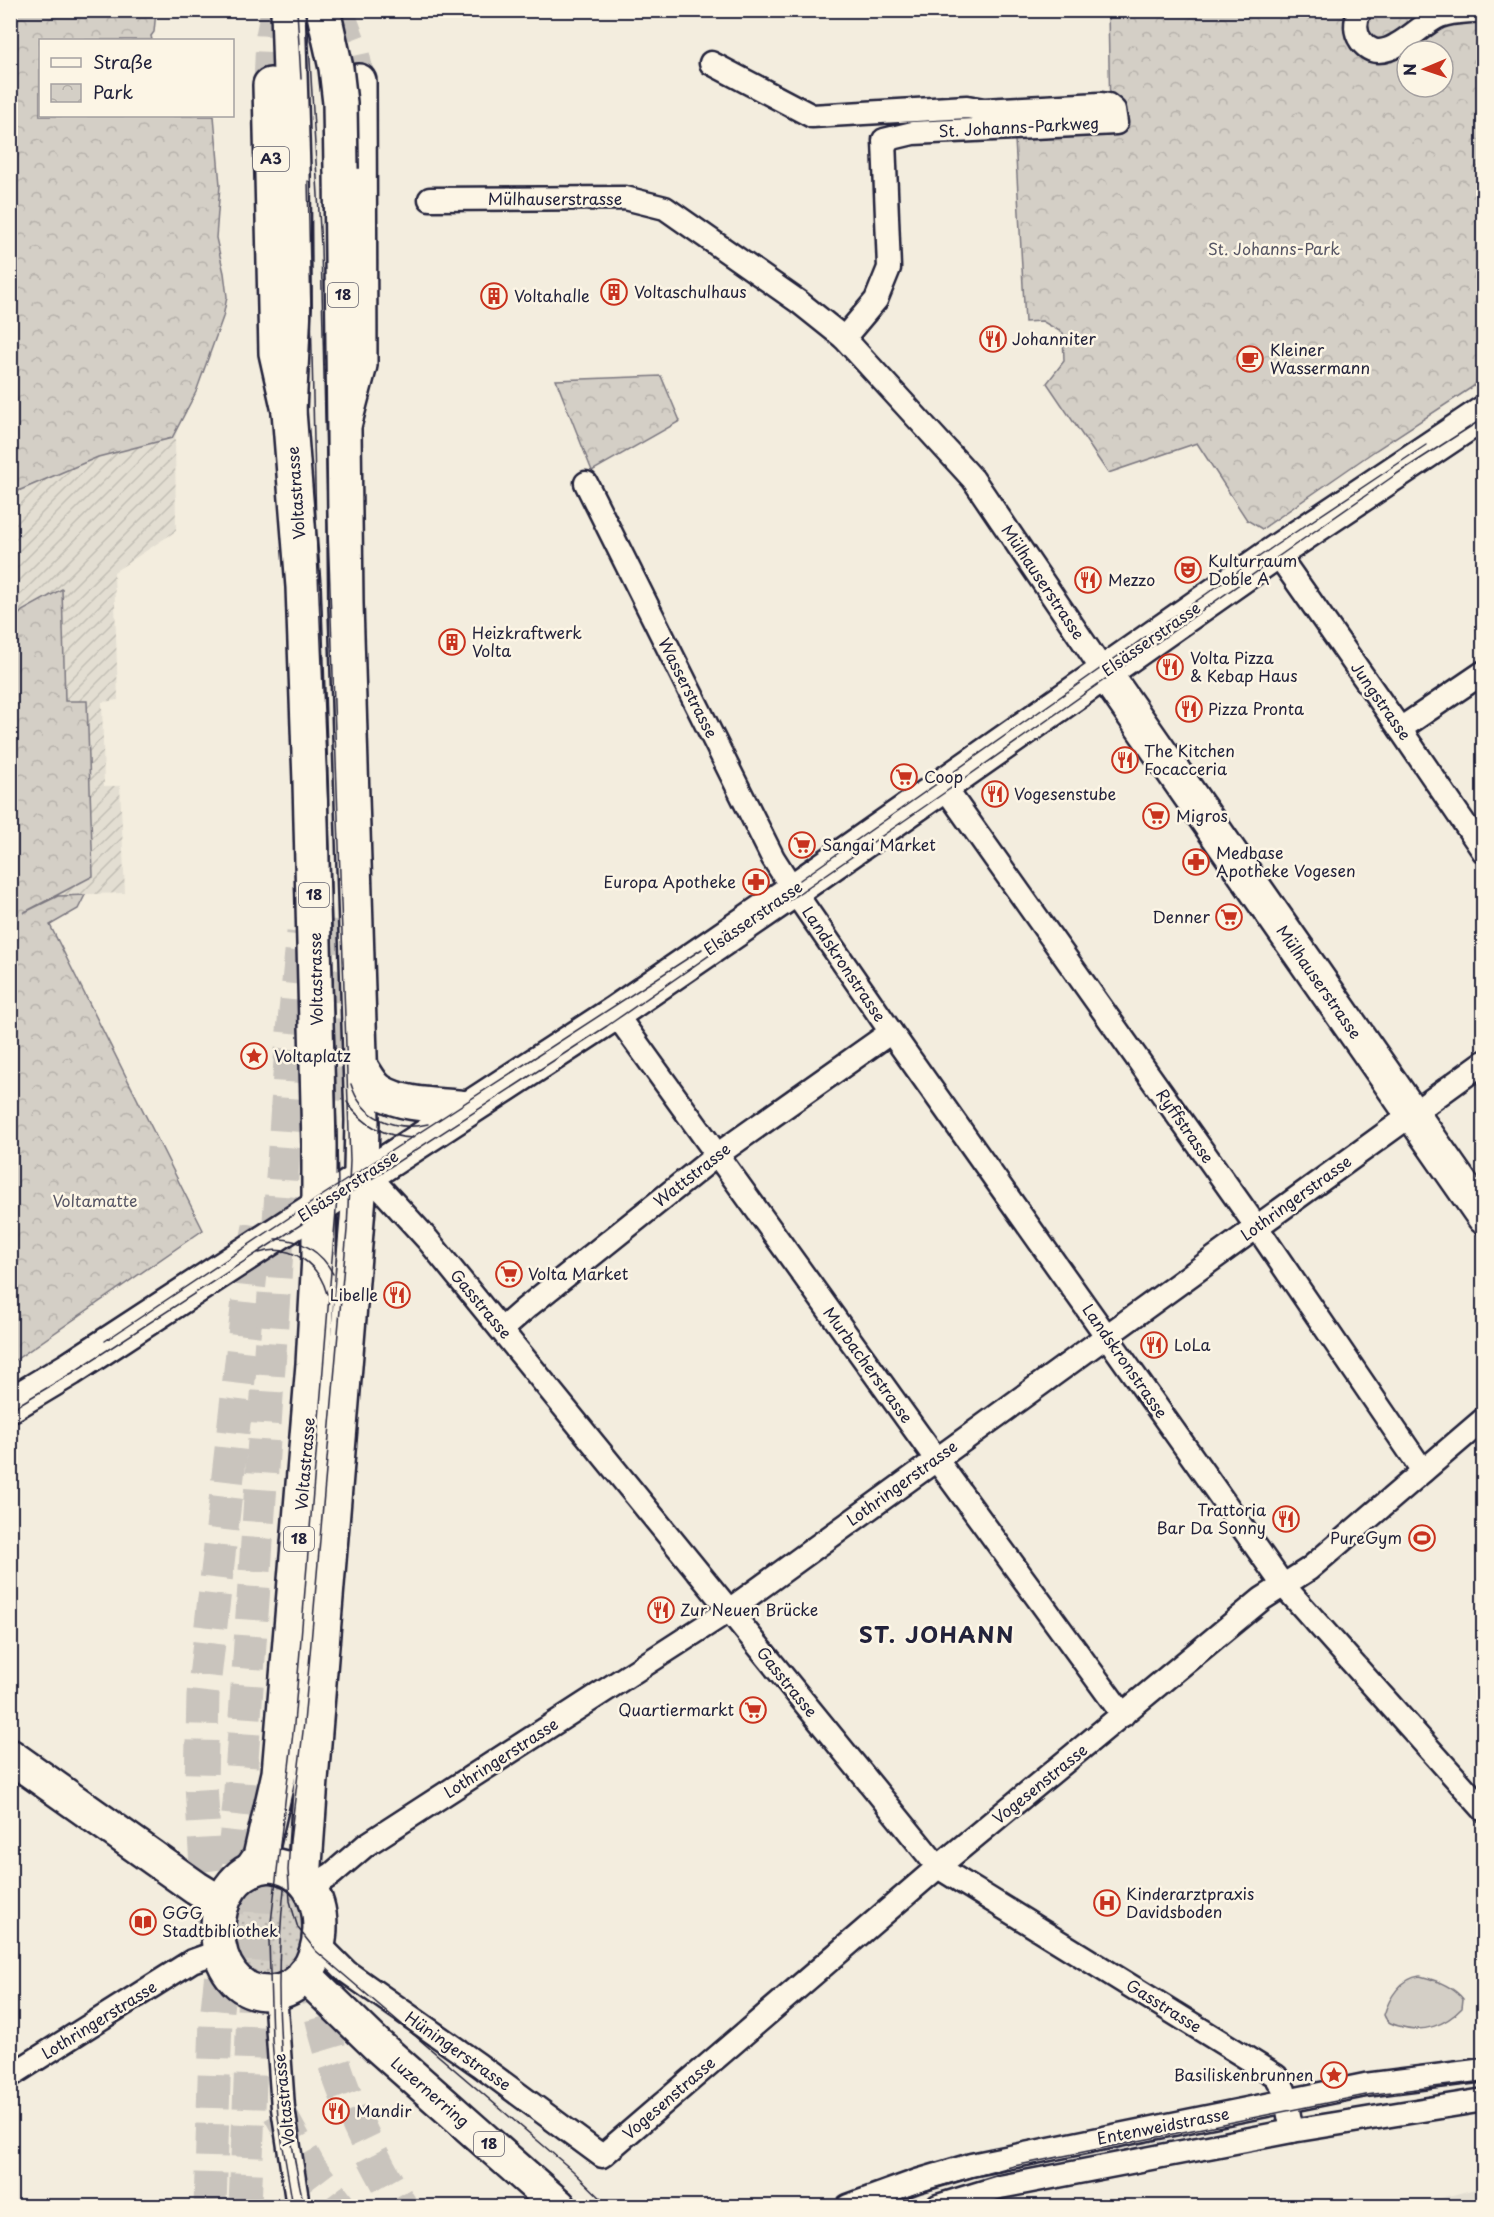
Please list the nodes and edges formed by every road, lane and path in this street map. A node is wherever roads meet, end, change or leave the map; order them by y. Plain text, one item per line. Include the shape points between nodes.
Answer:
1 (288, 10) edge
2 (323, 10) edge
3 (1360, 10) edge
4 (1482, 10) edge
5 (711, 63) dead end
6 (359, 81) tunnel mouth
7 (270, 85) tunnel mouth
8 (430, 199) dead end
9 (844, 338) junction
10 (289, 411) junction
11 (1484, 413) edge
12 (345, 422) junction
13 (586, 483) dead end
14 (1276, 552) junction
15 (1104, 672) junction
16 (1484, 672) edge
17 (1400, 729) junction
18 (943, 785) junction
19 (1484, 852) edge
20 (794, 890) junction
21 (615, 1013) junction
22 (891, 1032) junction
23 (1484, 1062) edge
24 (361, 1067) junction
25 (468, 1108) junction
26 (1411, 1115) junction
27 (717, 1155) junction
28 (361, 1178) junction
29 (320, 1204) junction
30 (1484, 1217) edge
31 (1256, 1226) junction
32 (502, 1329) junction
33 (1108, 1336) junction
34 (10, 1405) edge
35 (1484, 1419) edge
36 (936, 1459) junction
37 (1423, 1471) junction
38 (1284, 1585) junction
39 (728, 1611) junction
40 (1123, 1715) junction
41 (10, 1756) edge
42 (1484, 1810) edge
43 (938, 1867) junction
44 (251, 1870) junction
45 (307, 1884) junction
46 (222, 1904) junction
47 (318, 1943) junction
48 (220, 1951) junction
49 (304, 1974) junction
50 (274, 1993) junction
51 (1484, 2070) edge
52 (11, 2076) edge
53 (1484, 2100) edge
54 (1286, 2101) junction
55 (1292, 2131) junction
56 (602, 2156) joint
57 (298, 2206) edge
58 (559, 2206) edge
59 (848, 2206) edge
60 (938, 2206) edge

1 - 10 main road, Voltastrasse / 18 via 294,307
2 - 12 main road, Voltastrasse / 18, bridge via 340,103
3 - 4 street via 1355,26 1359,39 1380,51 1397,46 1439,16
5 - 9 street, St. Johanns-Parkweg via 812,116 1100,104 1114,110 1116,123 913,133 884,140 889,268 876,300
6 - 12 main road via 360,365
7 - 10 main road, A3 via 276,353
8 - 9 street, Mülhauserstrasse via 625,198 665,208
9 - 15 street, Mülhauserstrasse via 973,479
10 - 29 main road, Voltastrasse / 18 via 303,587
11 - 14 main road, Elsässerstrasse
12 - 24 main road, Voltastrasse / 18 via 346,604
13 - 20 street, Wasserstrasse via 773,858
14 - 15 main road, Elsässerstrasse
14 - 17 street, Jungstrasse
15 - 18 main road, Elsässerstrasse
15 - 26 main road, Mülhauserstrasse
16 - 17 street
17 - 19 street, Jungstrasse
18 - 20 main road, Elsässerstrasse
18 - 31 street, Ryffstrasse
20 - 21 main road, Elsässerstrasse
20 - 22 street, Landskronstrasse
21 - 25 main road, Elsässerstrasse
21 - 27 street, Murbacherstrasse
22 - 27 street, Wattstrasse
22 - 33 street, Landskronstrasse
23 - 26 street, Lothringerstrasse
24 - 25 main road via 375,1087 389,1096
24 - 28 main road, Voltastrasse / 18
25 - 28 main road, Elsässerstrasse
26 - 30 main road, Mülhauserstrasse
26 - 31 street, Lothringerstrasse
27 - 32 street, Wattstrasse
27 - 36 street, Murbacherstrasse
28 - 29 main road, Elsässerstrasse
28 - 32 street, Gasstrasse via 372,1179 379,1185
28 - 45 main road, Voltastrasse / 18 via 312,1768
29 - 34 main road, Elsässerstrasse
29 - 44 main road, Voltastrasse / 18 via 314,1353 279,1773 260,1857
31 - 33 street, Lothringerstrasse
31 - 37 street, Ryffstrasse
32 - 39 street, Gasstrasse
33 - 36 street, Lothringerstrasse
33 - 38 street, Landskronstrasse
35 - 37 street, Vogesenstrasse
36 - 39 street, Lothringerstrasse
36 - 40 street, Murbacherstrasse
37 - 38 street, Vogesenstrasse via 1309,1569
38 - 40 street, Vogesenstrasse
38 - 42 street, Landskronstrasse
39 - 43 street, Gasstrasse
39 - 45 street, Lothringerstrasse via 366,1845 332,1874
40 - 43 street, Vogesenstrasse
41 - 46 main road
43 - 54 street, Gasstrasse via 1269,2071 1281,2083
43 - 56 street, Vogesenstrasse
44 - 45 main road via 276,1866
44 - 46 main road, 18 via 231,1884
45 - 47 main road, 18 via 319,1919
46 - 48 main road, 18 via 217,1928
47 - 49 main road, 18
47 - 56 street, Hüningerstrasse via 347,1972
48 - 50 main road, 18 via 228,1970 240,1983 262,1993
48 - 52 street, Lothringerstrasse via 192,1961
49 - 50 main road
49 - 58 main road, Luzernerring / 18 via 418,2082
50 - 57 street, Voltastrasse via 283,2108
51 - 54 street, Entenweidstrasse via 1365,2085
53 - 55 street, Entenweidstrasse
54 - 55 street, Gasstrasse
54 - 59 street, Entenweidstrasse via 971,2165
55 - 60 street, Entenweidstrasse via 1000,2187

